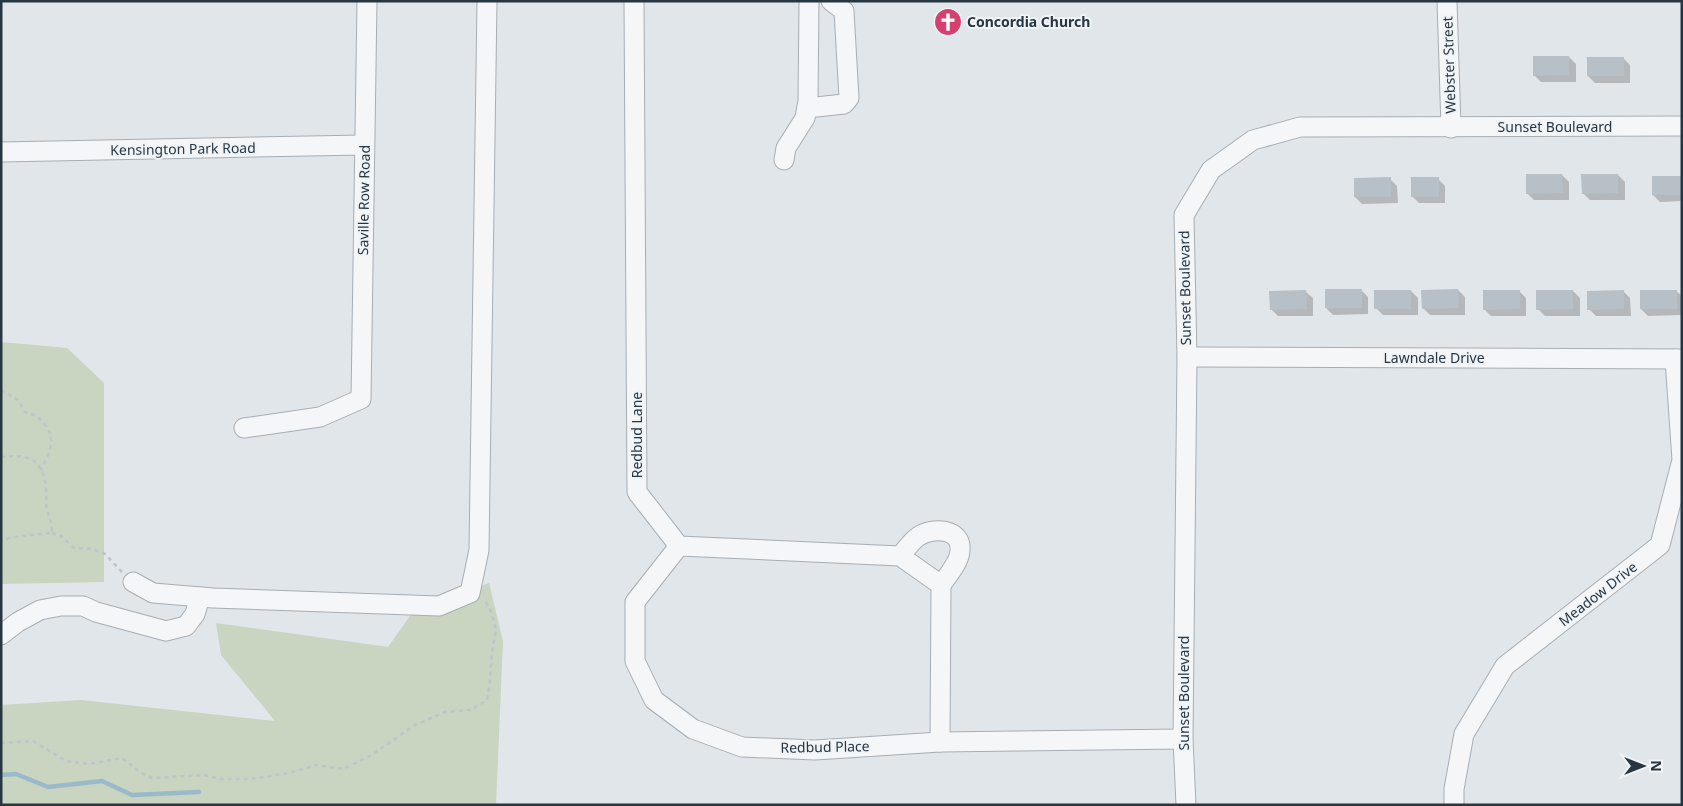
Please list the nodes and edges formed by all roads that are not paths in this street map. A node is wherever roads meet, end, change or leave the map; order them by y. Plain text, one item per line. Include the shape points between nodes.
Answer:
1 (367, 1) edge
2 (487, 1) edge
3 (634, 1) edge
4 (809, 1) edge
5 (831, 1) edge
6 (1447, 1) edge
7 (807, 108) junction
8 (1682, 126) edge
9 (1451, 128) junction
10 (364, 145) junction
11 (1, 152) edge
12 (784, 160) dead end
13 (1186, 356) junction
14 (1679, 359) edge
15 (244, 428) dead end
16 (679, 546) junction
17 (900, 556) junction
18 (133, 582) road end
19 (942, 585) junction
20 (200, 597) junction
21 (1, 635) edge
22 (1183, 738) junction
23 (940, 742) junction
24 (1186, 805) edge
25 (1454, 805) edge

1 - 10 street, Saville Row Road
2 - 20 street via 479,550 470,592 439,606
3 - 16 street, Redbud Lane via 637,492
4 - 7 street
5 - 7 street via 844,10 848,98 844,104
6 - 9 street, Webster Street
7 - 12 street via 805,118 786,148
8 - 9 street, Sunset Boulevard
9 - 13 street, Sunset Boulevard via 1300,127 1253,140 1211,170 1184,215
10 - 11 street, Kensington Park Road
10 - 15 street, Saville Row Road via 361,399 320,417
13 - 14 street, Lawndale Drive
13 - 22 street, Sunset Boulevard
14 - 25 street, Meadow Drive via 1682,460 1660,545 1506,666 1464,734
16 - 17 street
16 - 23 street, Redbud Place via 635,602 635,660 654,700 693,729 742,747 816,750
17 - 19 street
17 - 19 street via 918,536 939,529 950,532 959,541 960,551
18 - 20 street via 154,593
19 - 23 street
20 - 21 street via 195,614 186,626 166,631 83,606 62,606 40,610
22 - 23 street, Redbud Place
22 - 24 street, Sunset Boulevard

